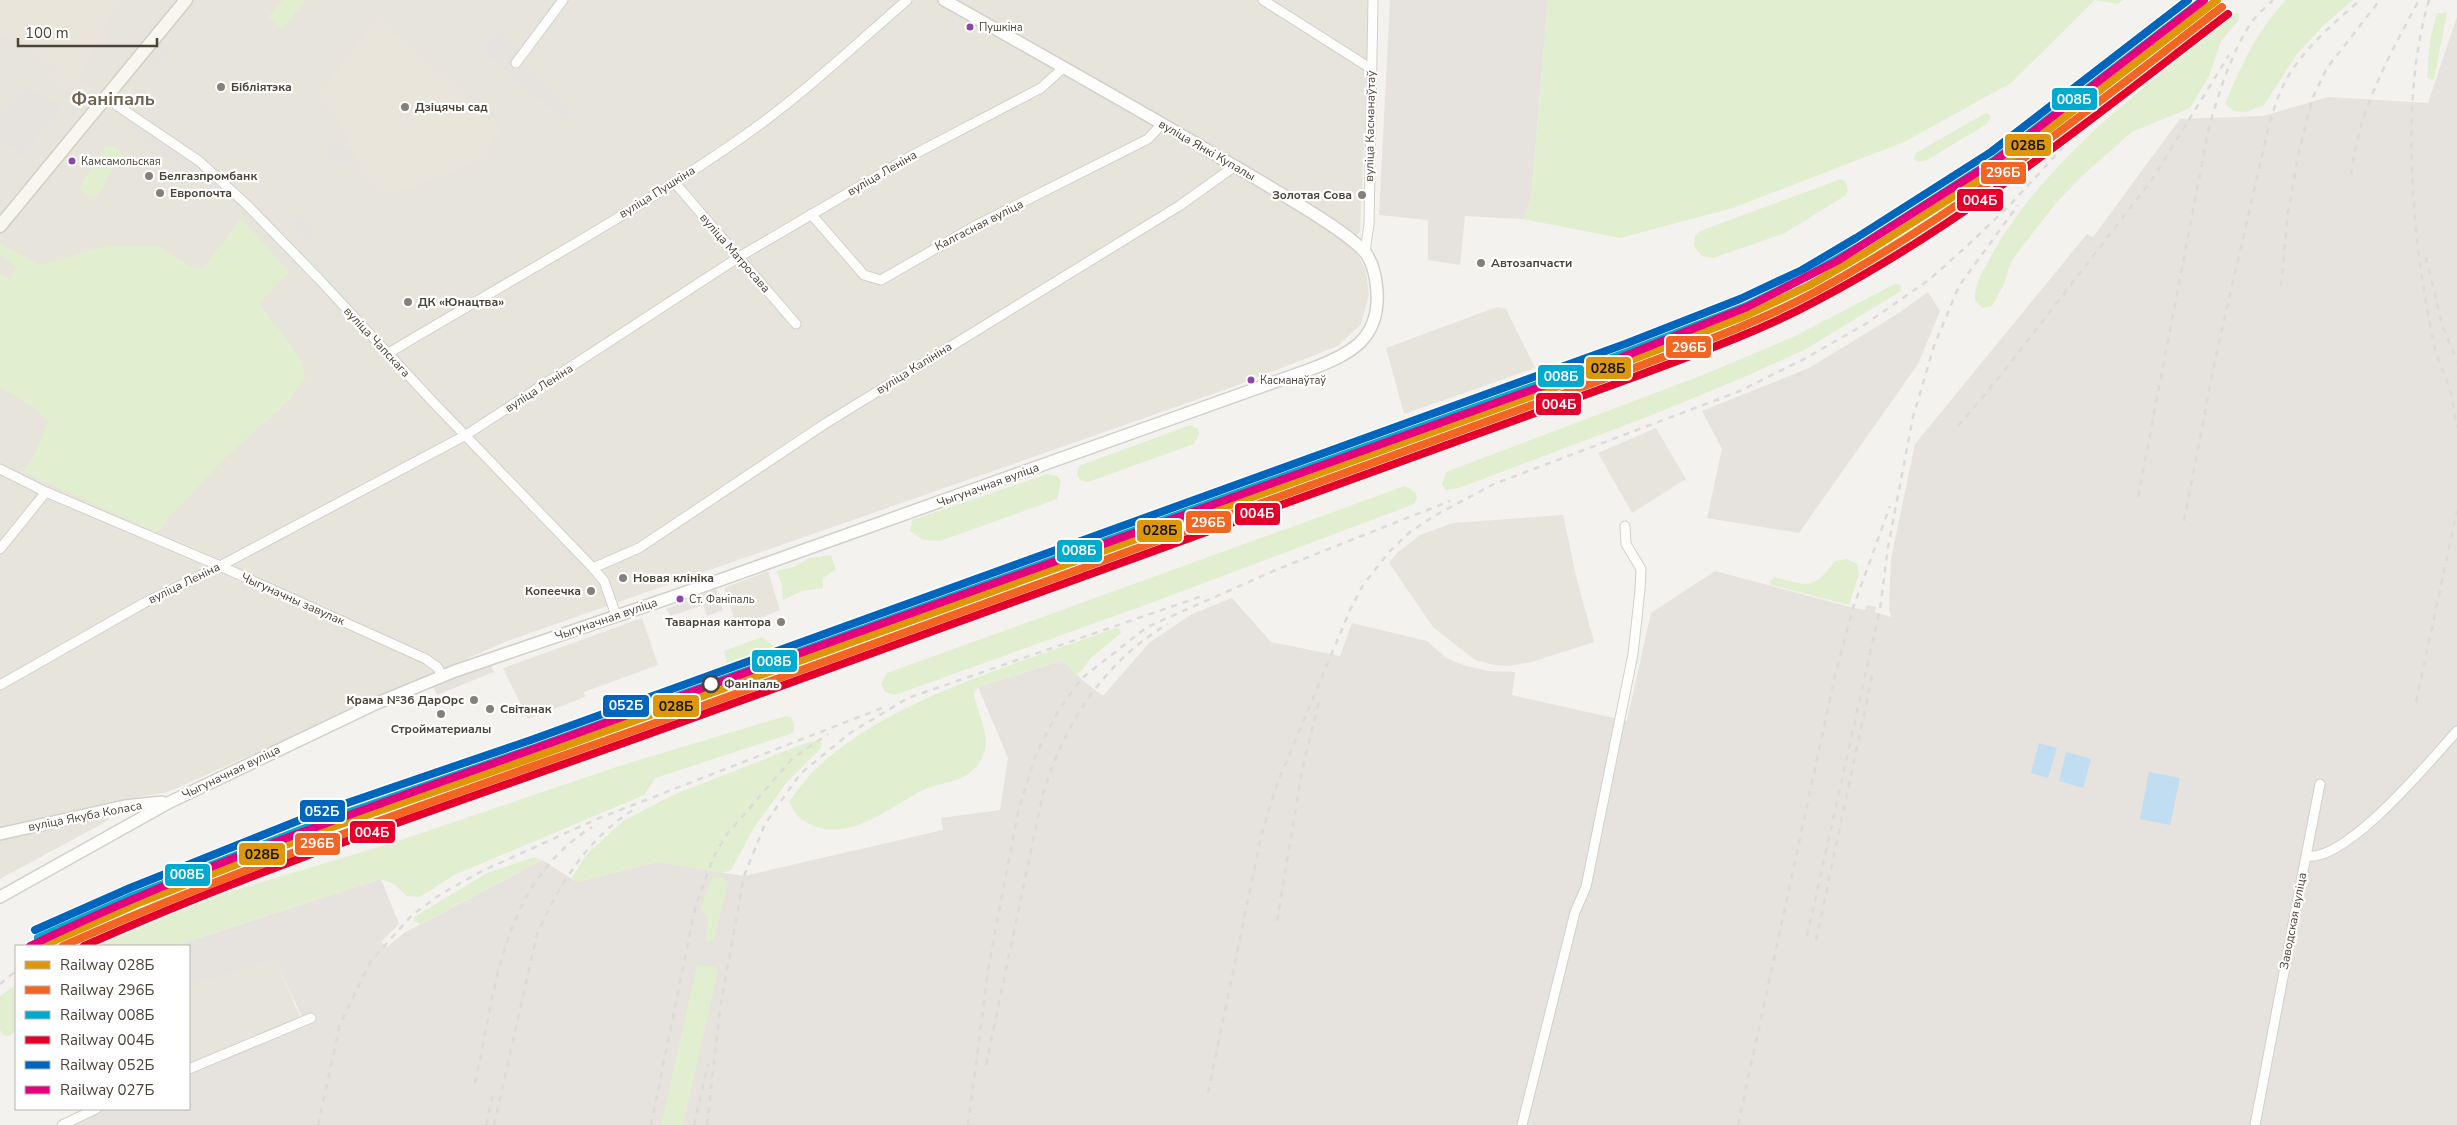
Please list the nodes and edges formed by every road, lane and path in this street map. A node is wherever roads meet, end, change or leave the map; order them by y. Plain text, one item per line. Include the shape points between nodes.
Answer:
1 (186, 0) edge
2 (563, 0) edge
3 (907, 0) edge
4 (944, 0) edge
5 (1263, 0) edge
6 (1373, 0) edge
7 (516, 63) dead end
8 (1063, 68) junction
9 (1370, 68) junction
10 (106, 98) junction
11 (1162, 124) junction
12 (1235, 166) junction
13 (675, 183) junction
14 (811, 214) junction
15 (0, 226) edge
16 (1365, 253) junction
17 (738, 257) junction
18 (796, 324) dead end
19 (1347, 353) joint
20 (386, 354) junction
21 (466, 436) junction
22 (0, 469) edge
23 (46, 492) junction
24 (1625, 526) dead end
25 (0, 549) edge
26 (220, 566) junction
27 (594, 568) junction
28 (616, 615) junction
29 (443, 676) junction
30 (0, 685) edge
31 (2457, 731) edge
32 (2320, 784) dead end
33 (170, 802) junction
34 (125, 806) junction
35 (132, 822) junction
36 (0, 834) edge
37 (2306, 856) junction
38 (0, 897) edge
39 (311, 1018) dead end
40 (190, 1069) edge
41 (94, 1110) edge
42 (62, 1125) edge
43 (1522, 1125) edge
44 (2255, 1125) edge

1 - 10 main road
2 - 7 street
3 - 13 street, вуліца Пушкіна via 743,137
4 - 8 street, вуліца Янкі Купалы
5 - 9 street
6 - 9 street, вуліца Касманаўтаў
8 - 11 street, вуліца Янкі Купалы
8 - 14 street, вуліца Леніна via 1041,88
9 - 16 street, вуліца Касманаўтаў via 1369,224
10 - 15 main road
10 - 20 street, вуліца Чапскага via 172,141 217,177 318,278
11 - 12 street, вуліца Янкі Купалы
11 - 14 street, Калгасная вуліца via 1148,139 974,226 881,280 864,275
12 - 16 street, вуліца Янкі Купалы via 1289,198
12 - 27 street, вуліца Калініна via 1179,206 823,425 639,548
13 - 17 street, вуліца Матросава
13 - 20 street, вуліца Пушкіна
14 - 17 street, вуліца Леніна
16 - 19 street, вуліца Янкі Купалы via 1376,278 1377,314 1366,337
17 - 18 street, вуліца Матросава
17 - 21 street, вуліца Леніна
19 - 28 street, Чыгуначная вуліца via 1184,415
20 - 21 street, вуліца Чапскага
21 - 26 street, вуліца Леніна
21 - 27 street, вуліца Чапскага
22 - 23 street, Чыгуначны завулак
23 - 25 street
23 - 26 street, Чыгуначны завулак
24 - 43 street via 1626,544 1640,569 1633,654 1586,887 1575,912
26 - 29 street, Чыгуначны завулак via 426,659
26 - 30 street, вуліца Леніна via 144,604
27 - 28 street, вуліца Чапскага via 604,581
28 - 29 street, Чыгуначная вуліца
29 - 33 street, Чыгуначная вуліца via 366,708
31 - 37 street, Заводская вуліца via 2388,806 2353,836 2331,851 2314,858
32 - 37 street
33 - 34 street, вуліца Якуба Коласа
33 - 35 street, Чыгуначная вуліца
34 - 35 street
34 - 36 street, вуліца Якуба Коласа
35 - 38 street, Чыгуначная вуліца
37 - 44 street, Заводская вуліца
39 - 40 street
41 - 42 street

